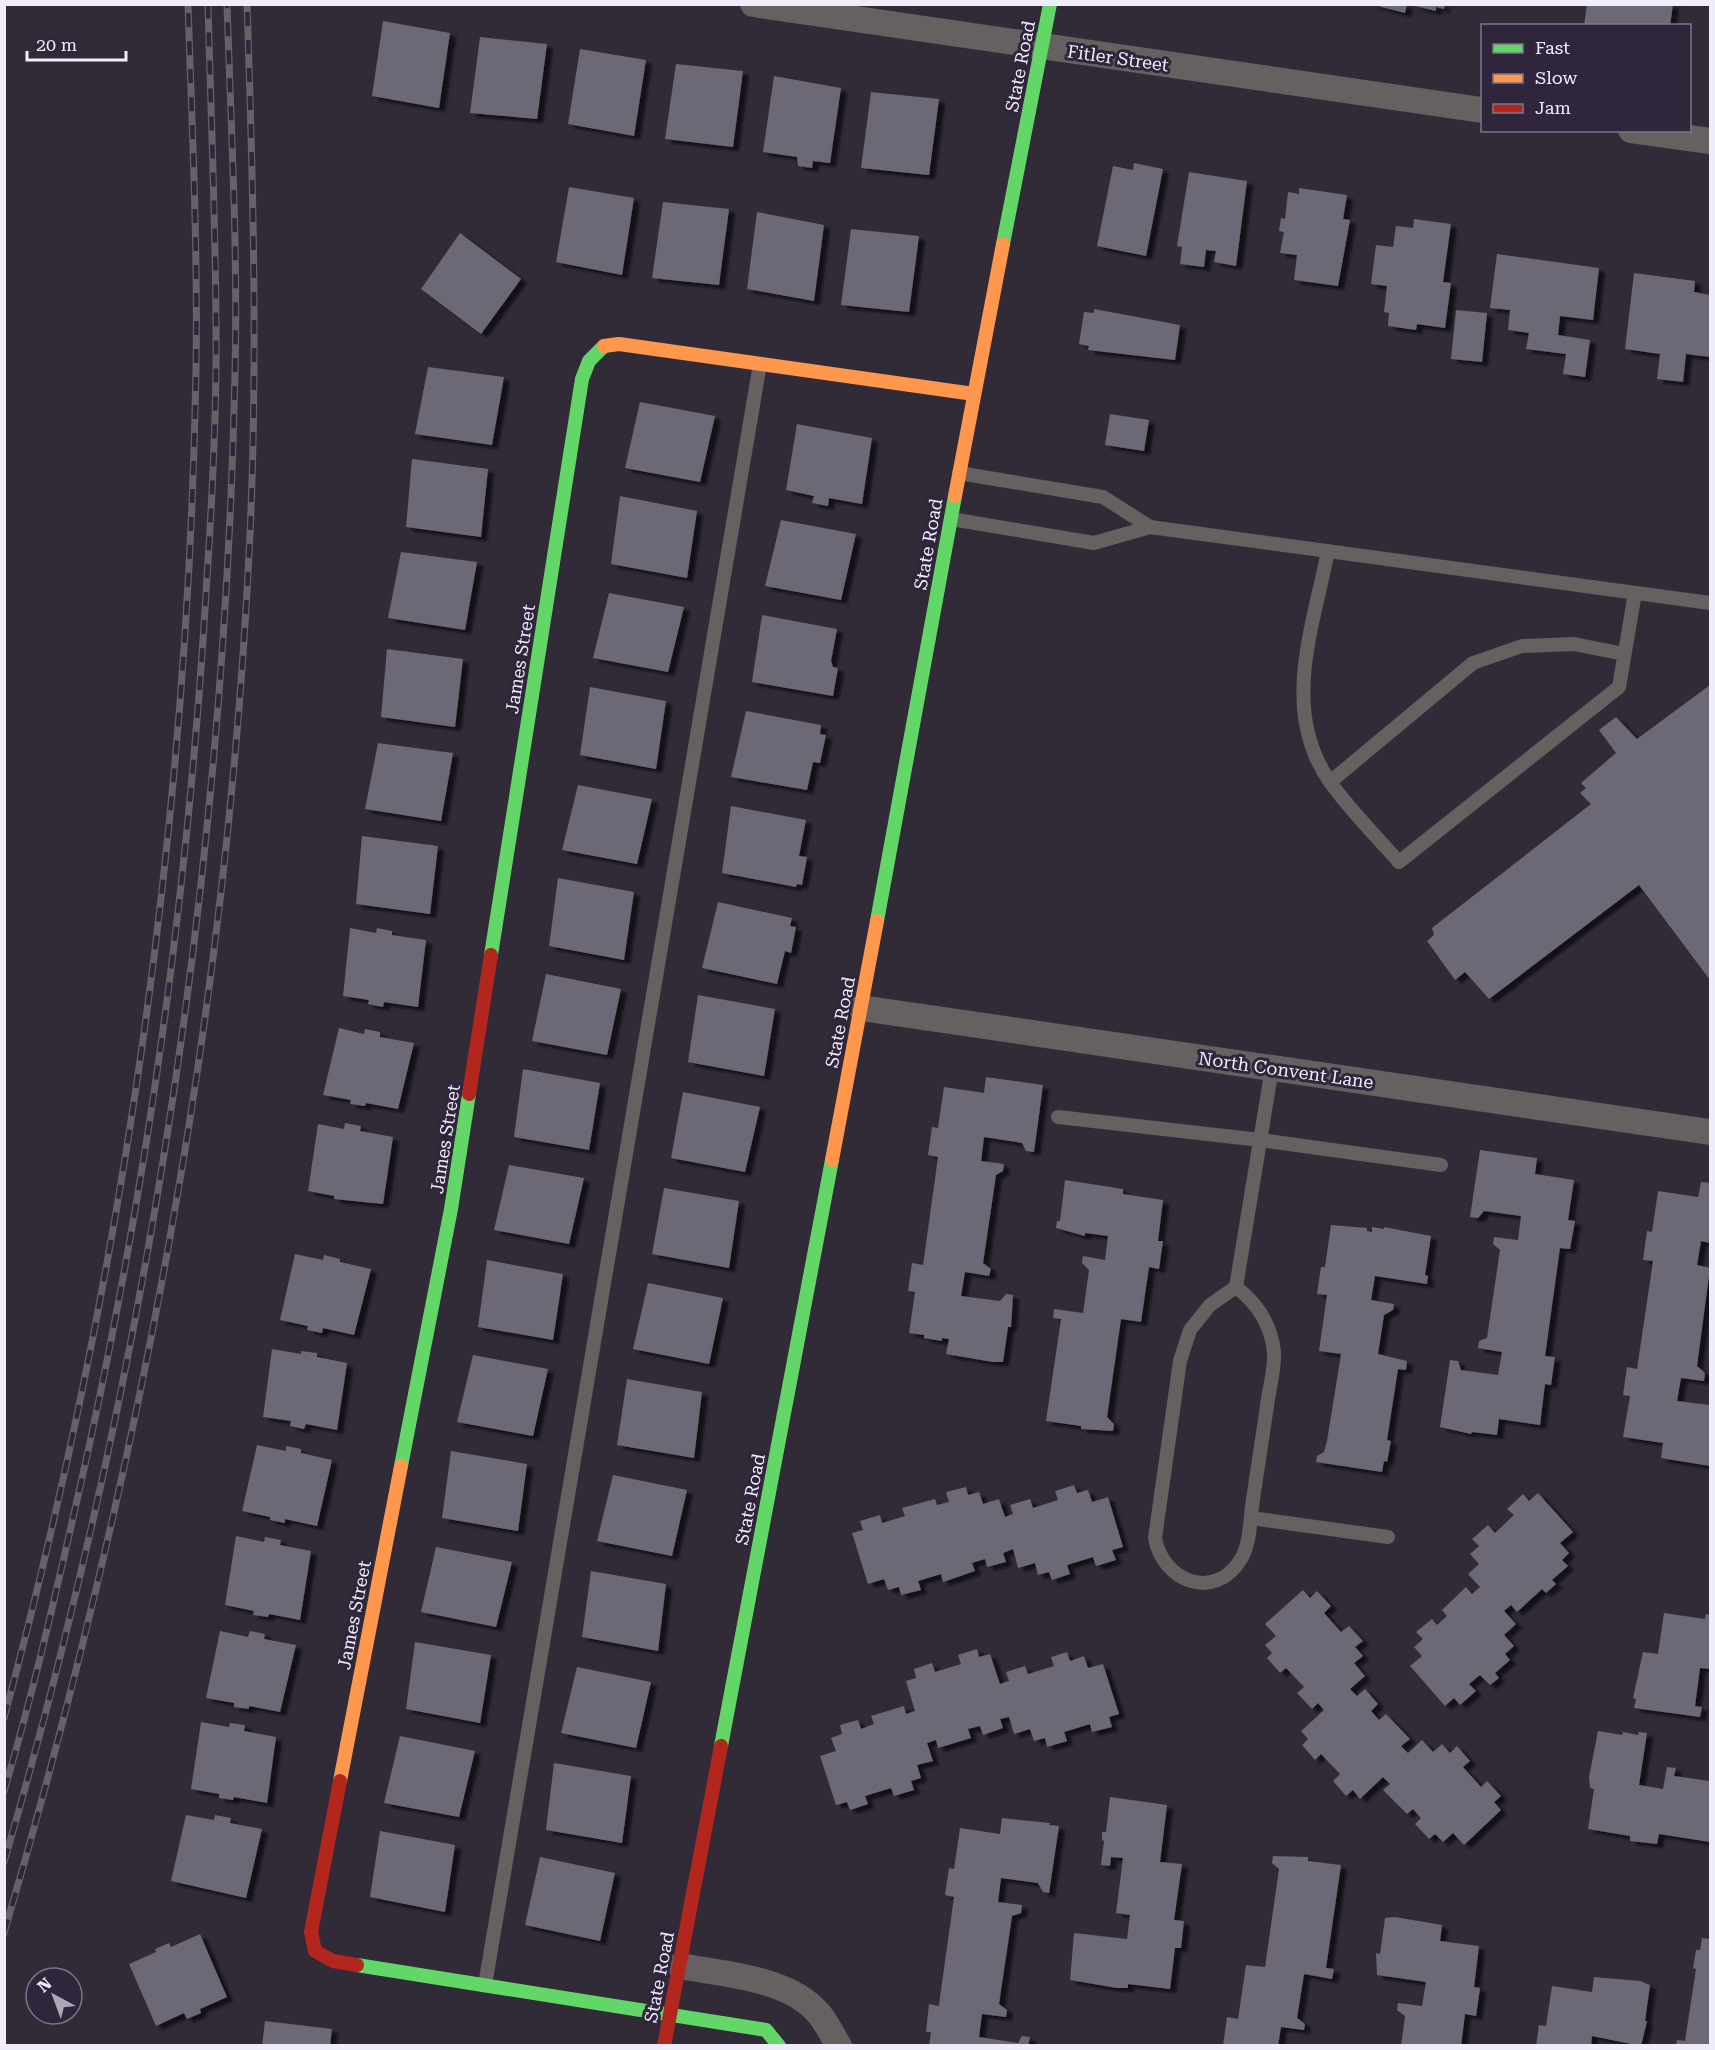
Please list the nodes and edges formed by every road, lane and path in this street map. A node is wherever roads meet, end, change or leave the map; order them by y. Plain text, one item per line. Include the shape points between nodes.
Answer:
1 (753, 4) edge
2 (1050, 4) edge
3 (1042, 48) junction
4 (1481, 110) edge
5 (1645, 132) edge
6 (1710, 141) edge
7 (760, 364) junction
8 (974, 394) junction
9 (959, 473) junction
10 (951, 519) junction
11 (1150, 527) junction
12 (1328, 551) junction
13 (1635, 593) junction
14 (1710, 603) edge
15 (1624, 654) junction
16 (1330, 782) junction
17 (861, 1008) junction
18 (1272, 1068) junction
19 (1058, 1117) dead end
20 (1710, 1132) edge
21 (1260, 1140) junction
22 (1441, 1165) dead end
23 (1236, 1287) junction
24 (1251, 1518) junction
25 (1388, 1537) dead end
26 (680, 1966) junction
27 (485, 1985) junction
28 (670, 2014) junction
29 (664, 2046) edge
30 (779, 2046) edge
31 (839, 2046) edge

1 - 3 street, Fitler Street
2 - 3 street, State Road
3 - 4 street, Fitler Street
3 - 8 street, State Road
5 - 6 street
7 - 8 street, James Street
7 - 27 lane
7 - 27 street, James Street via 619,344 601,346 582,379 452,1209 311,1932 315,1951 333,1961
8 - 9 street, State Road
9 - 10 street, State Road
9 - 11 lane via 1103,497
10 - 11 lane via 1094,543
10 - 17 street, State Road
11 - 12 lane
12 - 13 lane
12 - 16 lane via 1303,671 1302,710 1311,748
13 - 14 lane
13 - 15 lane
15 - 16 lane via 1574,644 1522,646 1473,663
15 - 16 lane via 1619,687 1399,862
17 - 18 street, North Convent Lane
17 - 26 street, State Road
18 - 20 street, North Convent Lane
18 - 21 lane
19 - 21 lane
21 - 22 lane
21 - 23 lane
23 - 24 lane via 1251,1298 1267,1323 1274,1353
23 - 24 lane via 1209,1305 1190,1330 1180,1361 1155,1538 1158,1553 1166,1566 1184,1579 1205,1582 1220,1578 1242,1558
24 - 25 lane
26 - 28 street, State Road
26 - 31 street via 768,1983 802,2000 819,2013
27 - 28 street, James Street
28 - 29 street, State Road
28 - 30 street, James Street via 766,2030

